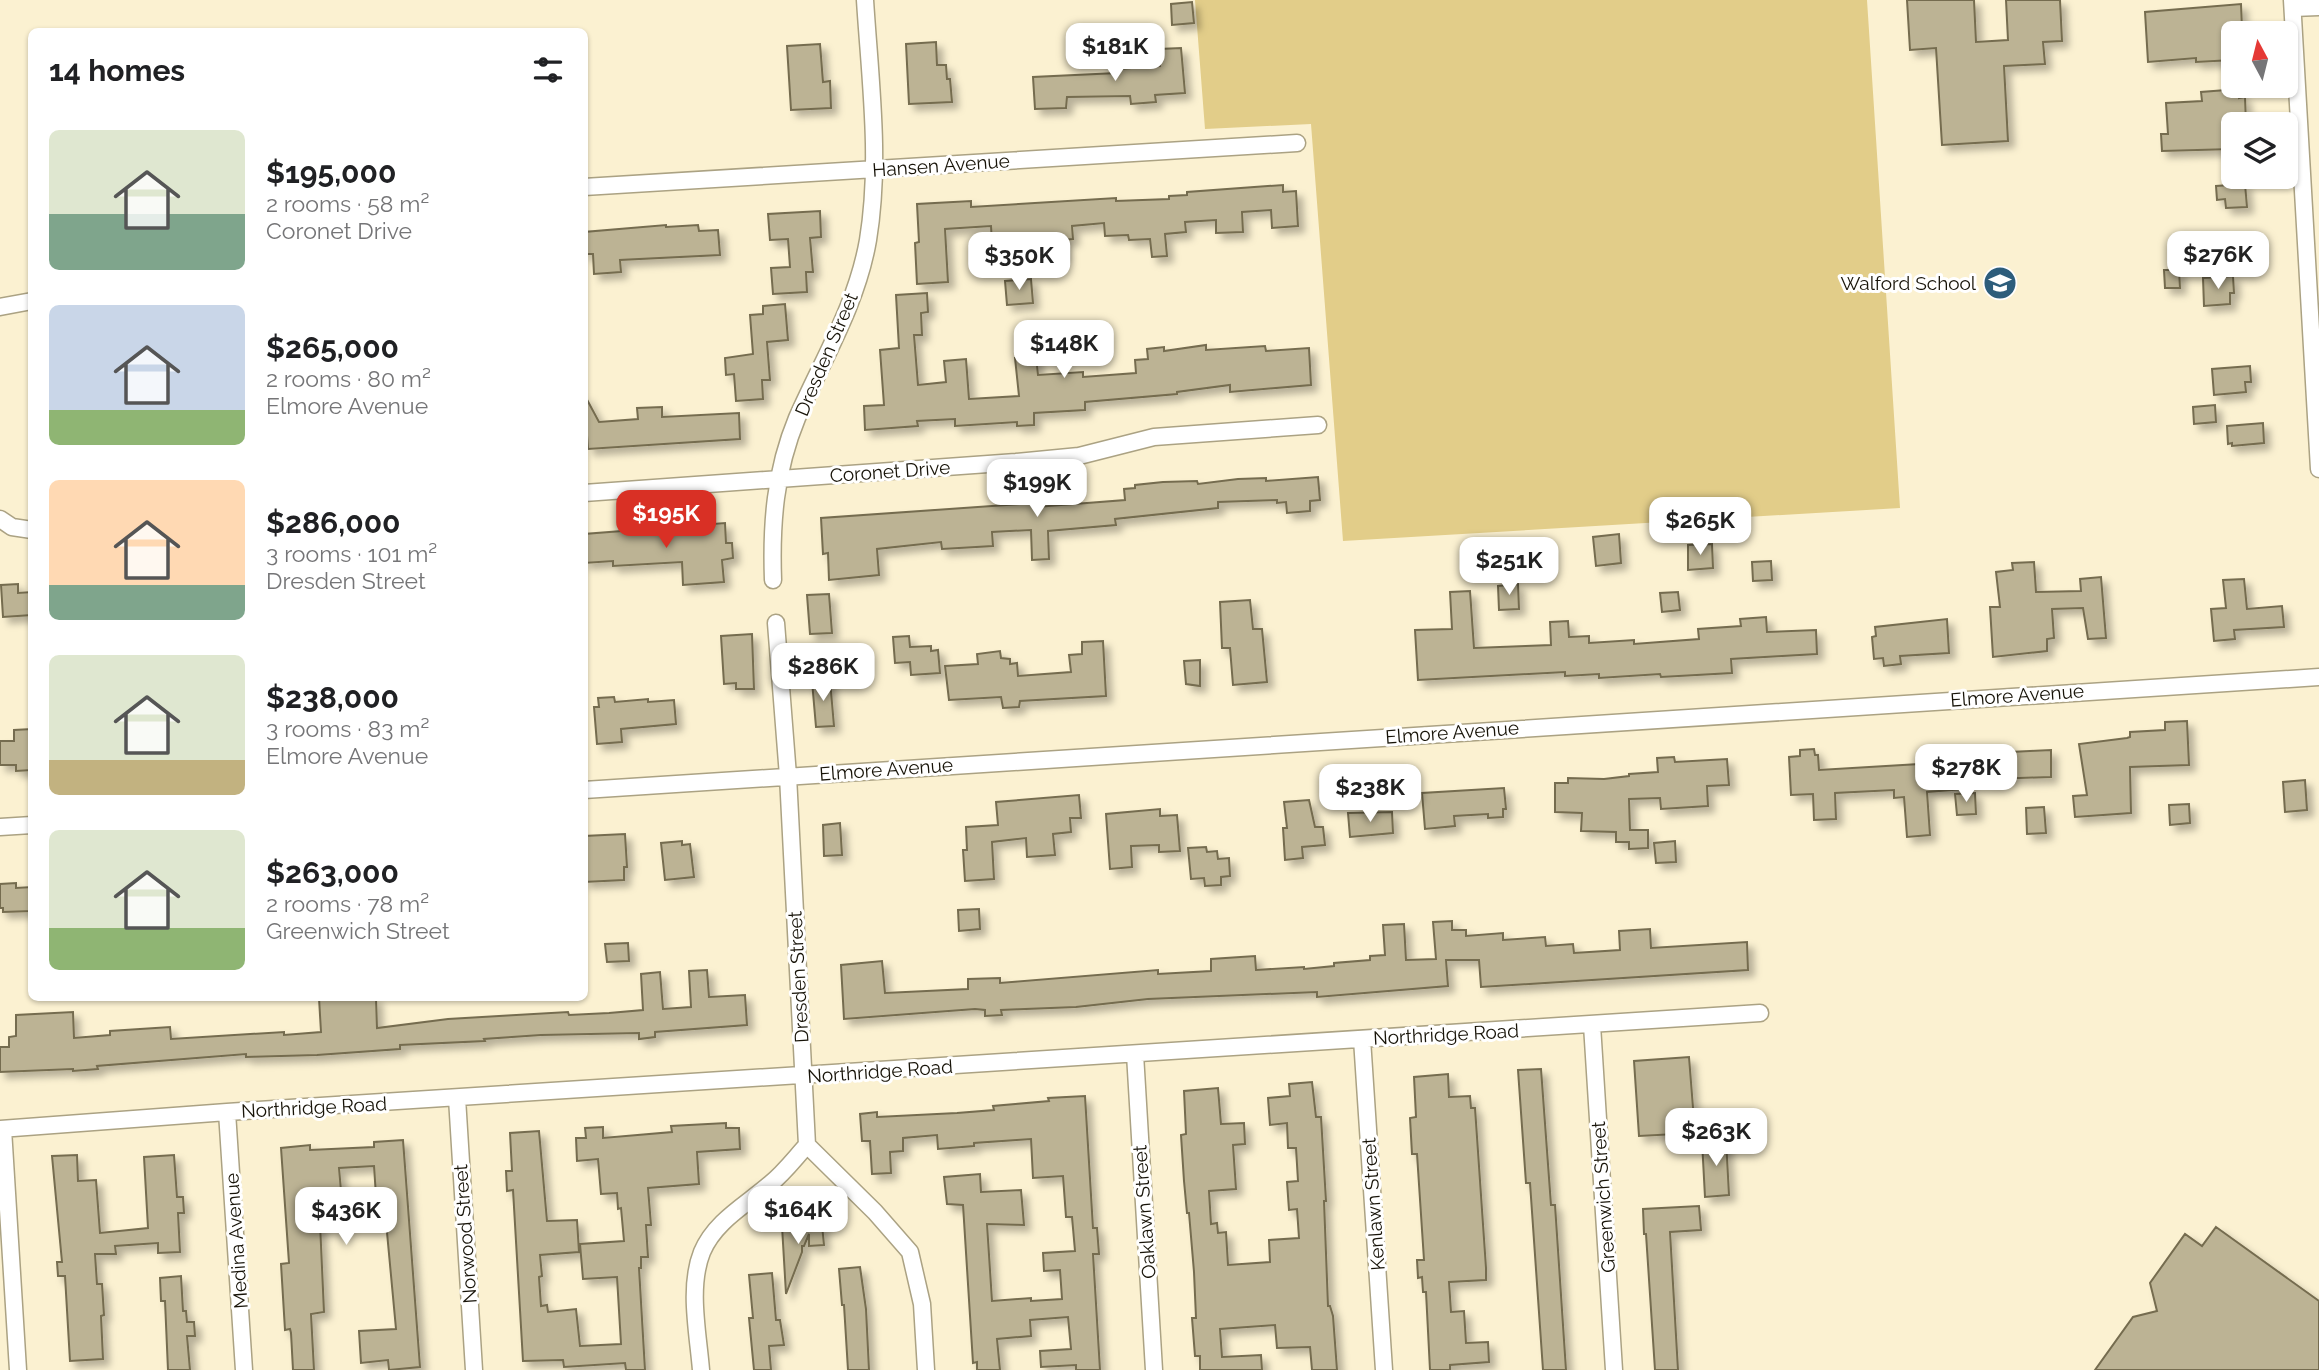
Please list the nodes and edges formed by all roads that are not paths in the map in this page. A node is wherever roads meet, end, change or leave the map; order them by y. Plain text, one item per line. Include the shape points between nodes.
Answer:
1 (865, 0) edge
2 (2292, 4) edge
3 (2319, 7) edge
4 (1297, 143) dead end
5 (875, 170) junction
6 (588, 187) edge
7 (28, 302) edge
8 (0, 307) edge
9 (2315, 333) edge
10 (1318, 425) dead end
11 (2319, 469) edge
12 (778, 480) junction
13 (588, 493) edge
14 (0, 519) edge
15 (28, 529) edge
16 (773, 580) dead end
17 (776, 623) dead end
18 (2319, 677) edge
19 (788, 776) junction
20 (588, 790) edge
21 (28, 825) edge
22 (0, 827) edge
23 (1760, 1013) dead end
24 (1592, 1025) junction
25 (1362, 1039) junction
26 (1135, 1054) junction
27 (804, 1076) junction
28 (457, 1098) junction
29 (227, 1112) junction
30 (1, 1129) edge
31 (807, 1145) junction
32 (19, 1370) edge
33 (244, 1370) edge
34 (474, 1370) edge
35 (701, 1370) edge
36 (926, 1370) edge
37 (1154, 1370) edge
38 (1384, 1370) edge
39 (1614, 1370) edge

1 - 5 street, Dresden Street
2 - 3 street
2 - 9 street
4 - 5 street, Hansen Avenue
5 - 6 street, Hansen Avenue
5 - 12 street, Dresden Street via 868,241 853,292 796,420
7 - 8 street
9 - 11 street
10 - 12 street, Coronet Drive via 1154,437 1079,456
12 - 13 street, Coronet Drive
12 - 16 street, Dresden Street via 771,529
14 - 15 street
17 - 19 street, Dresden Street
18 - 19 street, Elmore Avenue
19 - 20 street, Elmore Avenue
19 - 27 street, Dresden Street
21 - 22 street
23 - 24 street, Northridge Road
24 - 25 street, Northridge Road
24 - 39 street, Greenwich Street
25 - 26 street, Northridge Road
25 - 38 street, Kenlawn Street
26 - 27 street, Northridge Road
26 - 37 street, Oaklawn Street
27 - 28 street, Northridge Road
27 - 31 street, Dresden Street
28 - 29 street, Northridge Road
28 - 34 street, Norwood Street
29 - 30 street, Northridge Road
29 - 33 street, Medina Avenue
30 - 32 street
31 - 35 street via 772,1183 714,1232 702,1252 696,1276
31 - 36 street via 910,1252 922,1304

